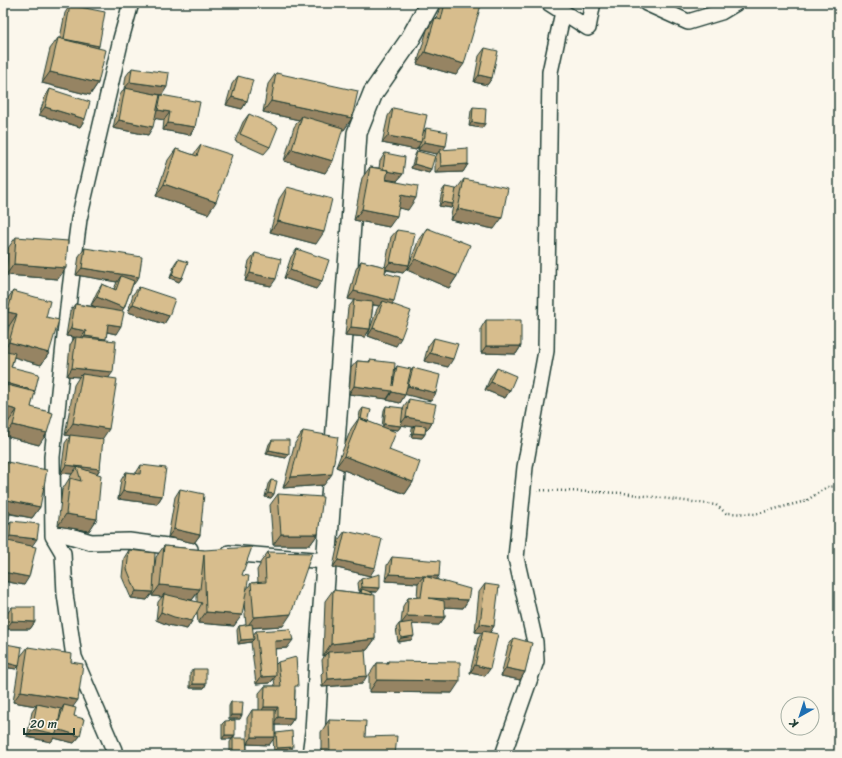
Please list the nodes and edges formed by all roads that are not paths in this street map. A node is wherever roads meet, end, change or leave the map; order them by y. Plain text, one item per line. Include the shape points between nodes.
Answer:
1 (131, 3) edge
2 (430, 3) edge
3 (549, 3) edge
4 (592, 3) edge
5 (646, 3) edge
6 (736, 3) edge
7 (563, 12) junction
8 (53, 531) junction
9 (200, 550) edge
10 (215, 552) edge
11 (326, 561) junction
12 (114, 755) edge
13 (312, 755) edge
14 (503, 755) edge

1 - 8 street via 79,219 52,457
2 - 11 street via 409,41 373,93 357,133
3 - 7 street
4 - 7 street via 588,28
5 - 6 street via 688,22 721,12
7 - 14 street via 550,72 546,351 525,467 516,558 536,661
8 - 9 street via 91,542 129,541
8 - 12 street via 53,536 64,553 65,594 74,657
10 - 11 street
11 - 13 street

